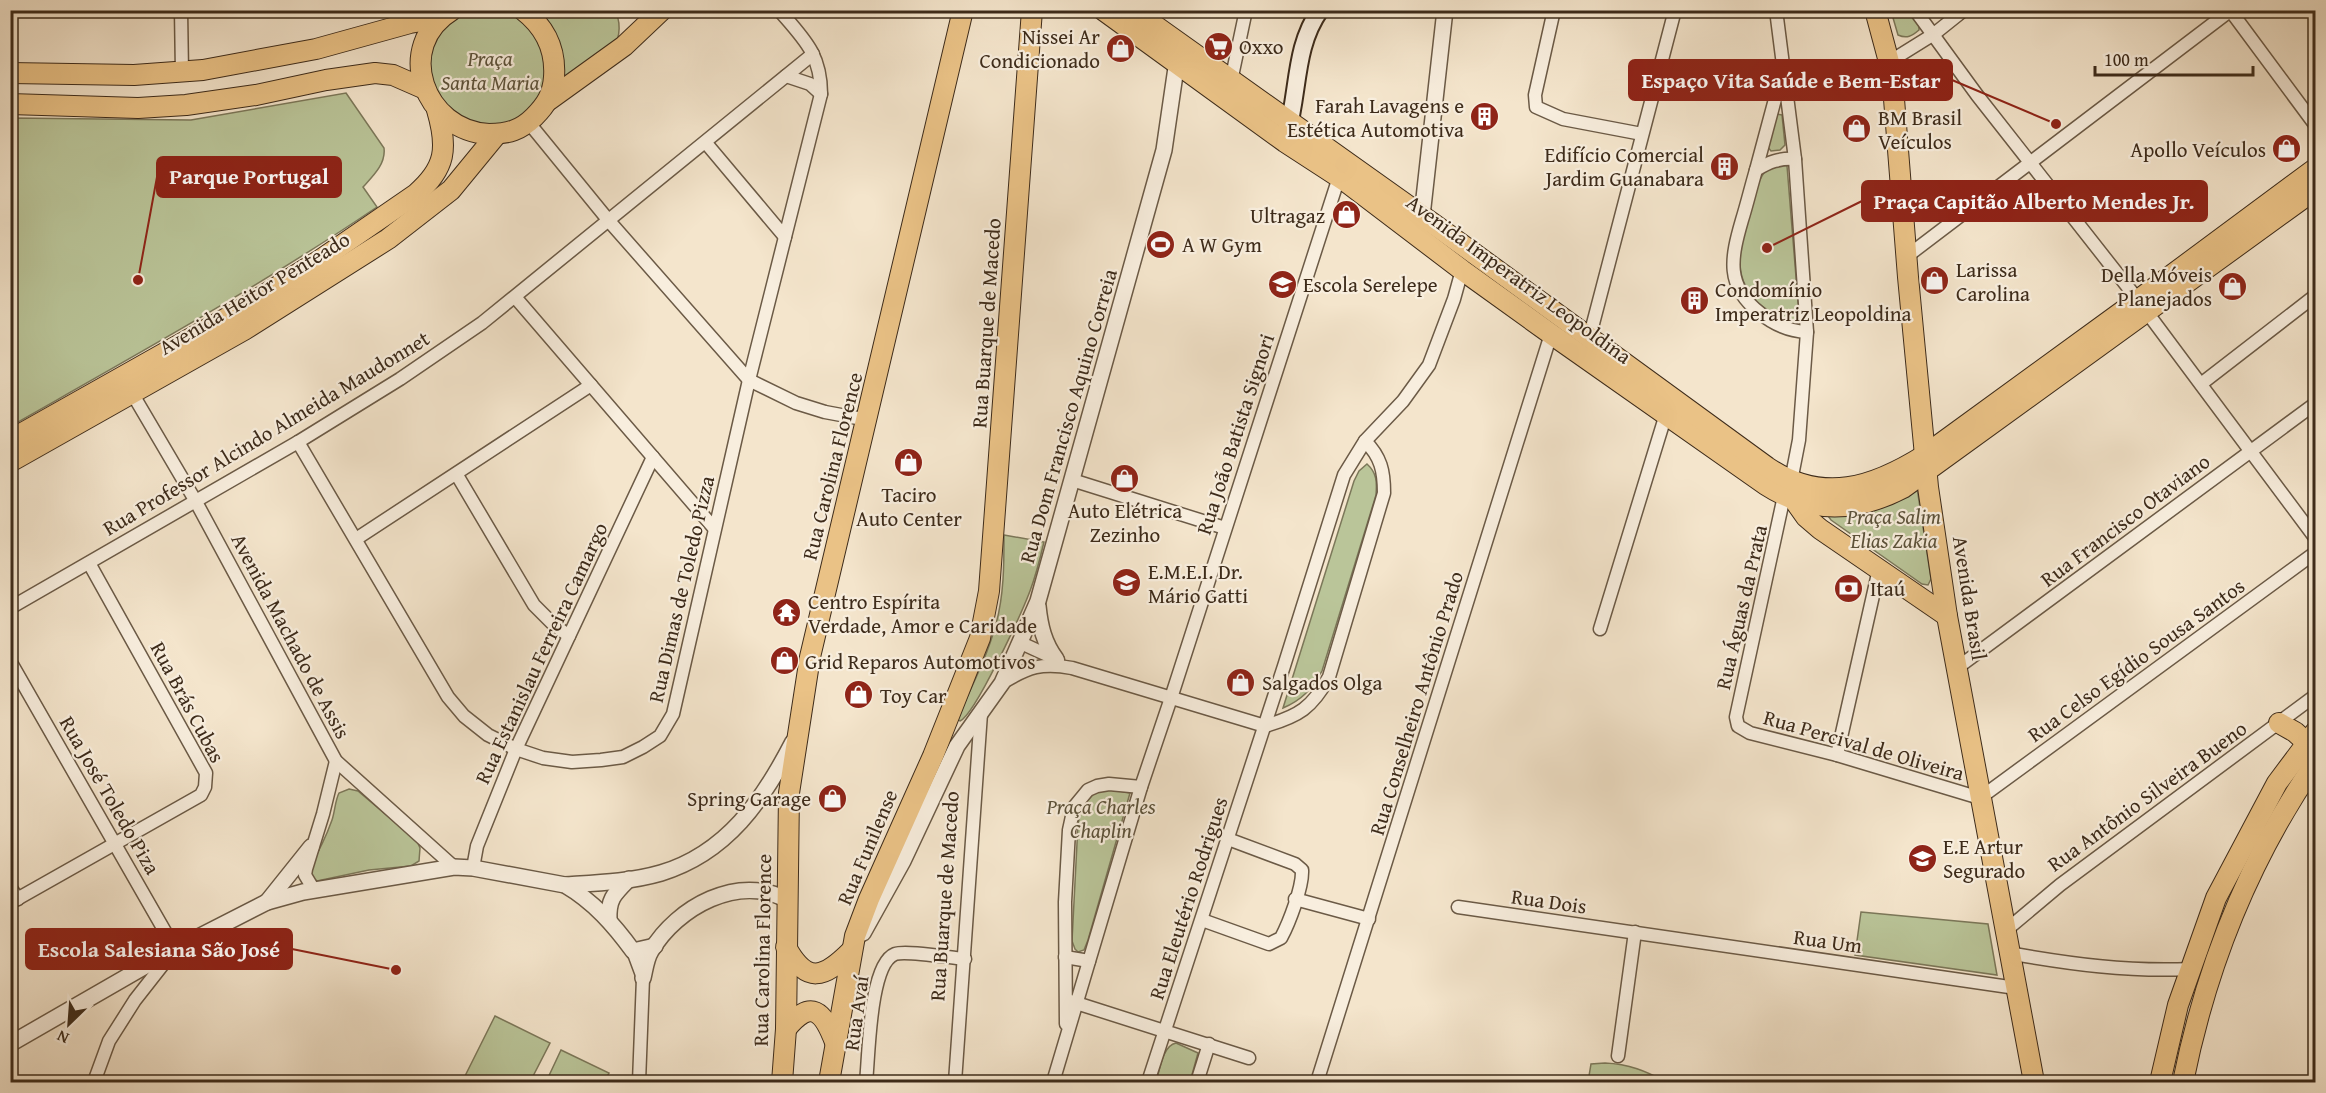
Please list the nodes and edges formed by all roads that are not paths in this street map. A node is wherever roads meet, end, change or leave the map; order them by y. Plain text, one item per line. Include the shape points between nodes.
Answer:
1 (180, 10) edge
2 (523, 10) edge
3 (662, 10) edge
4 (779, 10) edge
5 (1032, 10) edge
6 (1104, 10) edge
7 (1246, 10) edge
8 (1320, 10) edge
9 (1445, 10) edge
10 (1554, 10) edge
11 (1675, 10) edge
12 (1776, 10) edge
13 (1875, 10) edge
14 (1915, 10) edge
15 (1965, 10) edge
16 (2230, 11) edge
17 (1141, 13) edge
18 (446, 14) edge
19 (959, 15) edge
20 (1934, 34) junction
21 (1180, 44) junction
22 (813, 54) junction
23 (1889, 62) junction
24 (1177, 65) junction
25 (1784, 66) junction
26 (10, 73) edge
27 (182, 73) junction
28 (786, 76) junction
29 (1231, 81) junction
30 (425, 89) junction
31 (821, 94) junction
32 (549, 100) junction
33 (10, 104) edge
34 (437, 110) junction
35 (528, 123) junction
36 (1290, 123) junction
37 (2316, 126) edge
38 (497, 134) junction
39 (1642, 134) junction
40 (1285, 142) junction
41 (706, 143) junction
42 (1795, 159) junction
43 (2030, 161) junction
44 (2316, 168) edge
45 (1756, 170) junction
46 (1339, 177) junction
47 (2316, 189) edge
48 (1422, 216) junction
49 (609, 220) junction
50 (1396, 220) junction
51 (784, 237) junction
52 (1906, 257) junction
53 (1462, 270) junction
54 (2316, 295) edge
55 (515, 297) junction
56 (2142, 306) junction
57 (1807, 332) junction
58 (1551, 334) junction
59 (1589, 339) junction
60 (749, 380) junction
61 (2201, 384) junction
62 (591, 385) junction
63 (1919, 391) junction
64 (132, 393) junction
65 (2316, 403) edge
66 (1666, 414) junction
67 (868, 420) junction
68 (1972, 421) junction
69 (10, 440) edge
70 (1365, 441) junction
71 (298, 442) junction
72 (2251, 451) junction
73 (653, 458) junction
74 (10, 462) edge
75 (1926, 463) junction
76 (456, 475) junction
77 (1072, 480) junction
78 (1790, 492) junction
79 (195, 500) junction
80 (714, 528) junction
81 (1225, 528) junction
82 (356, 539) junction
83 (2316, 539) edge
84 (2316, 552) edge
85 (89, 563) junction
86 (1879, 570) junction
87 (1038, 601) junction
88 (10, 608) edge
89 (1947, 616) junction
90 (1600, 629) dead end
91 (569, 636) junction
92 (980, 638) joint
93 (1020, 643) junction
94 (1056, 659) junction
95 (10, 661) edge
96 (1072, 668) junction
97 (1957, 668) junction
98 (1002, 683) junction
99 (2316, 695) edge
100 (1171, 698) junction
101 (981, 713) junction
102 (2278, 723) junction
103 (1265, 726) junction
104 (1738, 726) joint
105 (798, 731) junction
106 (2312, 741) edge
107 (516, 749) junction
108 (1837, 755) junction
109 (336, 761) junction
110 (2316, 762) edge
111 (1141, 787) junction
112 (1980, 798) junction
113 (1228, 839) junction
114 (116, 842) junction
115 (311, 847) junction
116 (454, 867) junction
117 (473, 868) junction
118 (628, 879) junction
119 (565, 885) junction
120 (10, 887) edge
121 (314, 890) junction
122 (1295, 899) junction
123 (787, 900) junction
124 (14, 901) edge
125 (267, 902) junction
126 (1458, 907) dead end
127 (1369, 919) junction
128 (609, 920) junction
129 (1202, 920) junction
130 (1635, 932) junction
131 (2004, 932) junction
132 (655, 946) junction
133 (786, 947) junction
134 (175, 949) junction
135 (633, 951) junction
136 (852, 951) junction
137 (2008, 953) junction
138 (1065, 957) junction
139 (965, 959) junction
140 (1089, 961) junction
141 (2191, 969) junction
142 (643, 978) junction
143 (2016, 988) junction
144 (1070, 1001) junction
145 (786, 1029) junction
146 (1165, 1029) junction
147 (835, 1042) junction
148 (10, 1044) edge
149 (1209, 1044) junction
150 (1618, 1056) dead end
151 (1249, 1058) dead end
152 (94, 1083) edge
153 (639, 1083) edge
154 (782, 1083) edge
155 (830, 1083) edge
156 (866, 1083) edge
157 (955, 1083) edge
158 (1053, 1083) edge
159 (1148, 1083) edge
160 (1197, 1083) edge
161 (1317, 1083) edge
162 (2034, 1083) edge
163 (2160, 1083) edge
164 (2183, 1083) edge

1 - 27 street
2 - 32 main road via 545,32 552,47 555,64
3 - 32 main road via 624,46
4 - 22 street, Rua Dimas de Toledo Pizza
5 - 92 main road, Rua Buarque de Macedo via 994,542
6 - 24 main road, Avenida Imperatriz Leopoldina
7 - 29 street
8 - 36 main road via 1302,46
9 - 48 street
10 - 39 street via 1535,95 1536,107 1563,119
11 - 39 street
12 - 25 street, Rua Águas da Prata
13 - 23 main road, Avenida Brasil
14 - 20 street
15 - 20 street
16 - 37 street
16 - 43 street
17 - 21 main road, Avenida Imperatriz Leopoldina
18 - 27 main road via 299,53
18 - 30 main road via 428,37 421,59
19 - 67 main road, Rua Carolina Florence
20 - 23 street
20 - 43 street
21 - 24 street, Rua Dom Francisco Aquino Correia
21 - 29 main road, Avenida Imperatriz Leopoldina
22 - 28 street, Rua Professor Alcindo Almeida Maudonnet
22 - 31 street, Rua Dimas de Toledo Pizza via 820,70
23 - 52 main road, Avenida Brasil
24 - 40 main road, Avenida Imperatriz Leopoldina
24 - 77 street, Rua Dom Francisco Aquino Correia via 1164,150
25 - 42 street, Rua Águas da Prata
25 - 45 street
26 - 27 main road
28 - 31 street via 810,84
28 - 41 street, Rua Professor Alcindo Almeida Maudonnet
29 - 36 main road, Avenida Imperatriz Leopoldina
30 - 33 main road via 375,72 186,105 138,108
30 - 34 main road
31 - 51 street, Rua Dimas de Toledo Pizza
32 - 35 main road
34 - 38 main road via 460,128
34 - 69 main road, Avenida Heitor Penteado via 443,158 429,183 416,194 232,315
35 - 38 main road
35 - 49 street
36 - 40 main road
36 - 48 main road, Avenida Imperatriz Leopoldina
38 - 64 main road, Avenida Heitor Penteado via 451,190 388,239 244,330
39 - 59 street
40 - 46 main road, Avenida Imperatriz Leopoldina
41 - 49 street, Rua Professor Alcindo Almeida Maudonnet
41 - 51 street
42 - 45 street via 1783,158
42 - 57 street, Rua Águas da Prata
43 - 52 street
43 - 56 street
44 - 56 main road
45 - 57 street via 1732,253 1734,274 1740,293 1764,317
46 - 50 main road, Avenida Imperatriz Leopoldina
46 - 81 street, Rua João Batista Signori
47 - 56 main road
48 - 50 main road
48 - 59 main road, Avenida Imperatriz Leopoldina
49 - 55 street, Rua Professor Alcindo Almeida Maudonnet
49 - 60 street
50 - 53 main road, Avenida Imperatriz Leopoldina
51 - 60 street, Rua Dimas de Toledo Pizza
52 - 63 main road, Avenida Brasil
53 - 58 main road, Avenida Imperatriz Leopoldina
53 - 70 street, Rua Eleutério Rodrigues via 1429,364 1403,400
54 - 61 street
55 - 62 street
55 - 71 street, Rua Professor Alcindo Almeida Maudonnet via 400,379
56 - 61 street
56 - 68 main road
56 - 75 main road
57 - 78 street, Rua Águas da Prata via 1799,441
58 - 66 main road, Avenida Imperatriz Leopoldina
58 - 127 street, Rua Conselheiro Antônio Prado
59 - 78 main road, Avenida Imperatriz Leopoldina via 1767,467
60 - 67 street via 796,403
60 - 80 street, Rua Dimas de Toledo Pizza
61 - 72 street
62 - 73 street
62 - 76 street
63 - 68 main road via 1925,411 1943,427 1955,428
63 - 75 main road, Avenida Brasil
64 - 74 main road, Avenida Heitor Penteado
64 - 79 street, Avenida Machado de Assis
65 - 72 street, Rua Francisco Otaviano
66 - 78 main road, Avenida Imperatriz Leopoldina
66 - 90 street
67 - 105 main road, Rua Carolina Florence via 810,657
68 - 75 main road
70 - 103 street, Rua Eleutério Rodrigues via 1335,497
70 - 103 street via 1380,460 1384,493 1329,677 1307,709 1288,720
71 - 79 street, Rua Professor Alcindo Almeida Maudonnet
71 - 82 street, Rua Dimas de Toledo Pizza
72 - 83 street
72 - 97 street, Rua Francisco Otaviano
73 - 80 street
73 - 91 street, Rua Estanislau Ferreira Camargo
75 - 78 main road, Avenida Imperatriz Leopoldina via 1854,487
75 - 78 main road, Avenida Imperatriz Leopoldina via 1887,496 1859,505 1802,503
75 - 89 main road, Avenida Brasil
76 - 82 street
76 - 91 street via 534,605
77 - 81 street
77 - 87 street, Rua Dom Francisco Aquino Correia
78 - 86 main road via 1806,517
78 - 104 street, Rua Águas da Prata via 1736,717
79 - 85 street, Rua Professor Alcindo Almeida Maudonnet
79 - 109 street, Avenida Machado de Assis
80 - 107 street, Rua Dimas de Toledo Pizza via 673,714 660,736 624,757 601,760 572,762
81 - 100 street, Rua João Batista Signori
82 - 107 street, Rua Dimas de Toledo Pizza via 448,697 489,735
84 - 112 street, Rua Celso Egídio Sousa Santos
85 - 88 street, Rua Professor Alcindo Almeida Maudonnet
85 - 114 street, Rua Brás Cubas via 206,773 201,795
86 - 89 main road
86 - 108 street
87 - 93 street, Rua Dom Francisco Aquino Correia
87 - 94 street via 1040,625
89 - 97 main road, Avenida Brasil
91 - 107 street, Rua Estanislau Ferreira Camargo
92 - 136 main road, Rua Funilense via 869,899
93 - 94 street
93 - 98 street, Rua Dom Francisco Aquino Correia
94 - 96 street
95 - 114 street, Rua José Toledo Piza
96 - 98 street via 1047,664 1024,670
96 - 100 street
97 - 112 main road, Avenida Brasil
98 - 101 street, Rua Dom Francisco Aquino Correia
99 - 102 street, Rua Antônio Silveira Bueno
100 - 103 street
100 - 111 street, Rua João Batista Signori
101 - 136 street, Rua Dom Francisco Aquino Correia via 952,754 895,877
101 - 139 street, Rua Buarque de Macedo
102 - 106 main road
102 - 131 street, Rua Antônio Silveira Bueno via 2060,885
103 - 113 street, Rua Eleutério Rodrigues
104 - 108 street, Rua Percival de Oliveira via 1750,733
105 - 118 street via 758,802 712,850 660,873
105 - 123 main road, Rua Carolina Florence via 789,793
106 - 141 main road via 2277,783 2216,898
107 - 117 street, Rua Estanislau Ferreira Camargo via 477,846
108 - 112 street, Rua Percival de Oliveira
109 - 115 street
109 - 116 street, Avenida Machado de Assis
110 - 164 main road via 2285,808 2235,907 2202,999
111 - 138 street via 1097,786 1088,790 1074,807 1069,830
111 - 140 street, Rua João Batista Signori
112 - 131 main road, Avenida Brasil
113 - 122 street via 1300,867 1302,874
113 - 129 street, Rua Eleutério Rodrigues
114 - 124 street, Rua Brás Cubas
114 - 134 street, Rua José Toledo Piza
115 - 121 street via 305,875
115 - 125 street
116 - 117 street
116 - 121 street
117 - 119 street
118 - 119 street
118 - 128 street via 608,905
119 - 128 street
120 - 124 street
121 - 125 street
122 - 127 street
122 - 129 street via 1281,938 1269,944
123 - 132 street via 764,890 716,897 693,908
123 - 133 main road, Rua Carolina Florence
125 - 134 street
126 - 130 street, Rua Dois
127 - 161 street, Rua Conselheiro Antônio Prado
128 - 135 street
129 - 146 street, Rua Eleutério Rodrigues
130 - 143 street, Rua Um
130 - 150 street
131 - 137 main road, Avenida Brasil
132 - 135 street
132 - 142 street
133 - 136 main road via 799,967 815,974 837,965
133 - 145 main road, Rua Carolina Florence
134 - 148 street
134 - 152 street via 109,1041
135 - 142 street
136 - 147 main road, Rua Funilense
137 - 141 street via 2102,968
137 - 143 main road, Avenida Brasil
138 - 140 street
138 - 144 street
139 - 156 street, Rua Avaí via 900,953 889,957 874,995
139 - 157 street, Rua Buarque de Macedo
140 - 144 street, Rua João Batista Signori
141 - 163 main road via 2178,1005
142 - 153 street
143 - 162 main road, Avenida Brasil
144 - 146 street
144 - 158 street, Rua João Batista Signori via 1067,1034
145 - 147 main road via 797,1016 815,1012 828,1024
145 - 154 main road, Rua Carolina Florence
146 - 149 street
146 - 159 street, Rua Eleutério Rodrigues
147 - 155 main road, Rua Funilense
149 - 151 street
149 - 160 street

